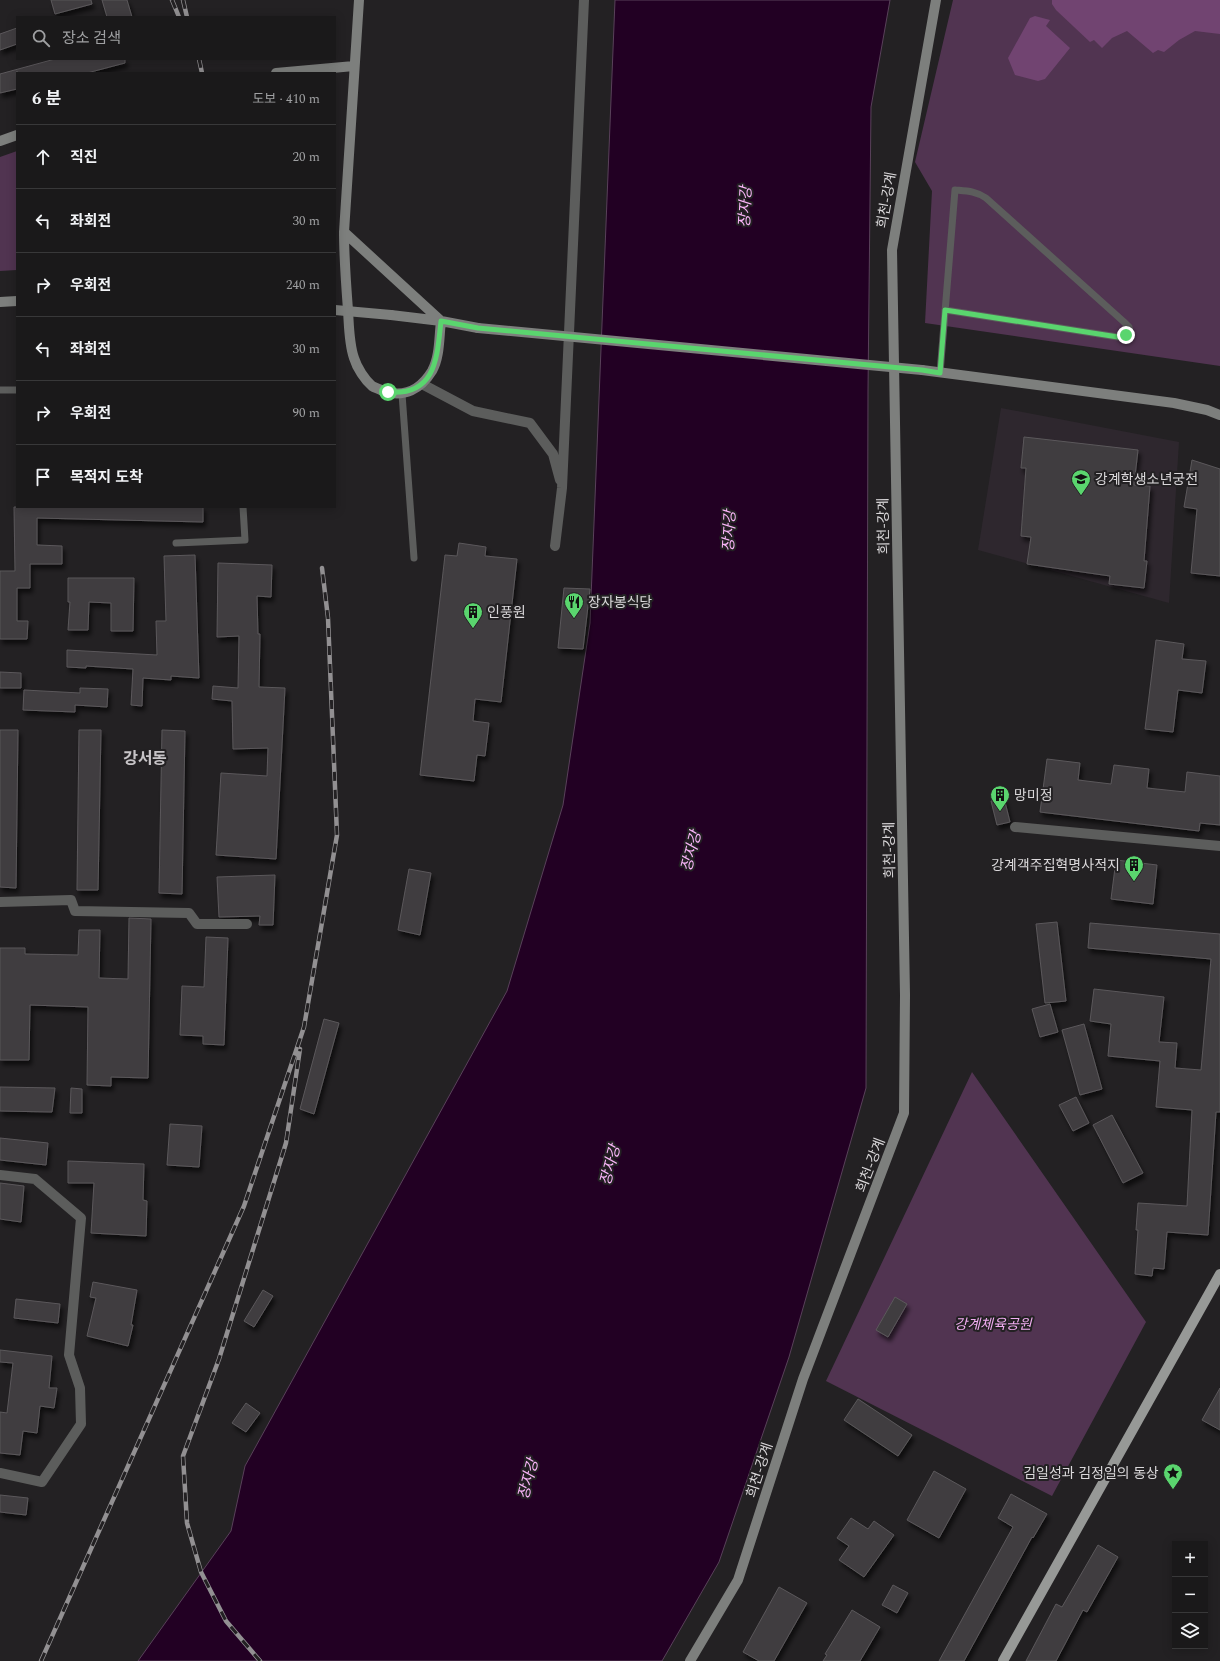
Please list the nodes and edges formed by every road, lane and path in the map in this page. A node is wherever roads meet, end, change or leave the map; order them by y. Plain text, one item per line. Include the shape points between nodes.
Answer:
1 (359, 0) edge
2 (584, 0) edge
3 (936, 0) edge
4 (354, 66) junction
5 (287, 72) edge
6 (16, 135) edge
7 (0, 141) edge
8 (344, 232) junction
9 (16, 301) edge
10 (0, 302) edge
11 (336, 310) edge
12 (945, 310) junction
13 (441, 321) junction
14 (940, 373) junction
15 (422, 384) junction
16 (0, 390) edge
17 (16, 390) edge
18 (402, 394) junction
19 (1220, 415) edge
20 (562, 488) junction
21 (243, 508) edge
22 (176, 543) dead end
23 (555, 546) dead end
24 (414, 558) dead end
25 (1015, 827) dead end
26 (1220, 846) edge
27 (0, 902) edge
28 (247, 924) dead end
29 (0, 1175) edge
30 (1220, 1274) edge
31 (0, 1473) edge
32 (690, 1661) edge
33 (1003, 1661) edge

1 - 4 main road
2 - 20 street
3 - 32 main road, 희천-강계 via 892,250 905,987 904,1113 803,1379 738,1580
4 - 5 main road
4 - 8 main road
6 - 7 main road
8 - 13 main road
8 - 18 main road via 350,336 354,358 373,387
9 - 10 main road
11 - 13 main road, bridge
12 - 12 lane via 955,190 974,192 986,198 1124,322 1130,332 1118,337
12 - 14 lane
13 - 14 main road, bridge via 478,328
13 - 15 main road via 438,354 432,370
14 - 19 main road via 1174,403
15 - 18 main road via 413,391
15 - 20 street via 473,411 530,423 552,454
16 - 17 lane
18 - 24 lane
20 - 23 street
21 - 22 lane via 245,540
25 - 26 street
27 - 28 street via 71,900 75,911 189,913 197,924
29 - 31 street via 35,1179 81,1218 69,1355 80,1388 81,1424 42,1482
30 - 33 main road

